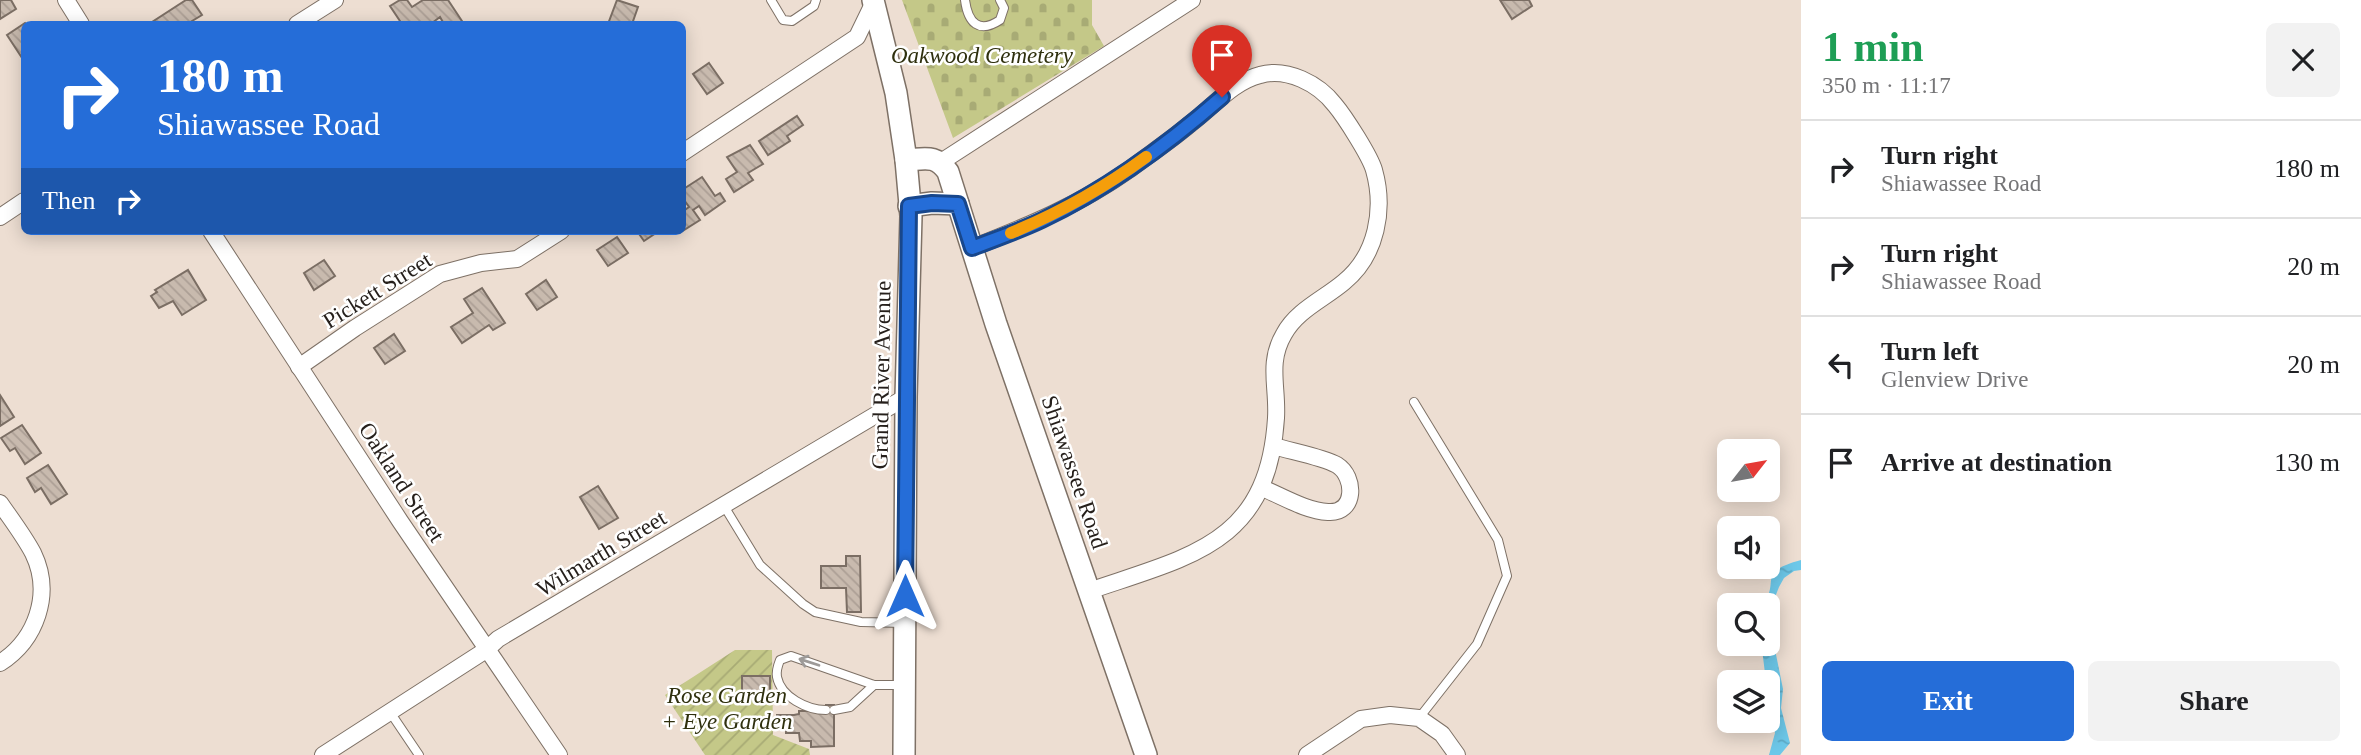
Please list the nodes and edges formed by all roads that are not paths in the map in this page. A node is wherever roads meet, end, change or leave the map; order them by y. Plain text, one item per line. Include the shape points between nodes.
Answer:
1 (66, 0) edge
2 (335, 0) edge
3 (771, 0) edge
4 (816, 0) edge
5 (965, 0) edge
6 (1000, 0) edge
7 (1192, 0) edge
8 (873, 2) edge
9 (79, 21) edge
10 (302, 21) edge
11 (686, 150) edge
12 (906, 160) junction
13 (941, 162) junction
14 (21, 203) edge
15 (958, 204) junction
16 (909, 206) junction
17 (0, 217) edge
18 (214, 235) edge
19 (554, 235) edge
20 (972, 248) junction
21 (299, 367) junction
22 (906, 397) junction
23 (1413, 402) dead end
24 (1274, 446) junction
25 (1262, 488) junction
26 (0, 503) edge
27 (724, 506) junction
28 (1089, 591) junction
29 (905, 623) junction
30 (486, 650) junction
31 (0, 663) edge
32 (874, 685) junction
33 (904, 685) junction
34 (390, 712) junction
35 (1419, 718) junction
36 (323, 755) edge
37 (419, 755) edge
38 (559, 755) edge
39 (904, 755) edge
40 (1146, 755) edge
41 (1307, 755) edge
42 (1457, 755) edge

1 - 9 street
2 - 10 street
3 - 4 lane via 783,20 792,21
5 - 6 lane via 971,20 991,26 1000,20 1004,8
7 - 13 street
8 - 11 street via 858,37
8 - 12 main road, Grand River Avenue via 896,93
12 - 13 main road
12 - 16 main road, Grand River Avenue
13 - 15 main road, Shiawassee Road
14 - 17 street
15 - 16 main road
15 - 20 main road, Shiawassee Road
16 - 22 main road, Grand River Avenue
18 - 21 street, Oakland Street
19 - 21 street, Pickett Street via 517,258 440,274
20 - 24 street via 1092,194 1192,123 1237,84 1261,74 1289,75 1314,85 1335,104 1373,168 1381,210 1359,268 1296,317 1284,333 1275,354
20 - 28 main road, Shiawassee Road
21 - 30 street, Oakland Street
22 - 27 street, Wilmarth Street
22 - 29 main road, Grand River Avenue
23 - 35 lane via 1498,540 1507,576 1477,644
24 - 25 street
24 - 25 street via 1336,465 1346,473 1351,493 1347,505 1329,512
25 - 28 street via 1247,511 1206,547
26 - 31 street via 33,552 41,587 32,631
27 - 29 lane via 760,565 815,612 861,622
27 - 30 street, Wilmarth Street
28 - 40 main road, Shiawassee Road
29 - 33 main road, Grand River Avenue
30 - 34 street, Wilmarth Street
30 - 38 street, Oakland Street
32 -> 32 lane via 791,656 779,660 776,675 782,691 816,710 850,707
32 - 33 lane
33 - 39 main road, Grand River Avenue
34 - 36 street, Wilmarth Street
34 - 37 lane
35 - 41 street via 1360,719
35 - 42 street via 1442,734

